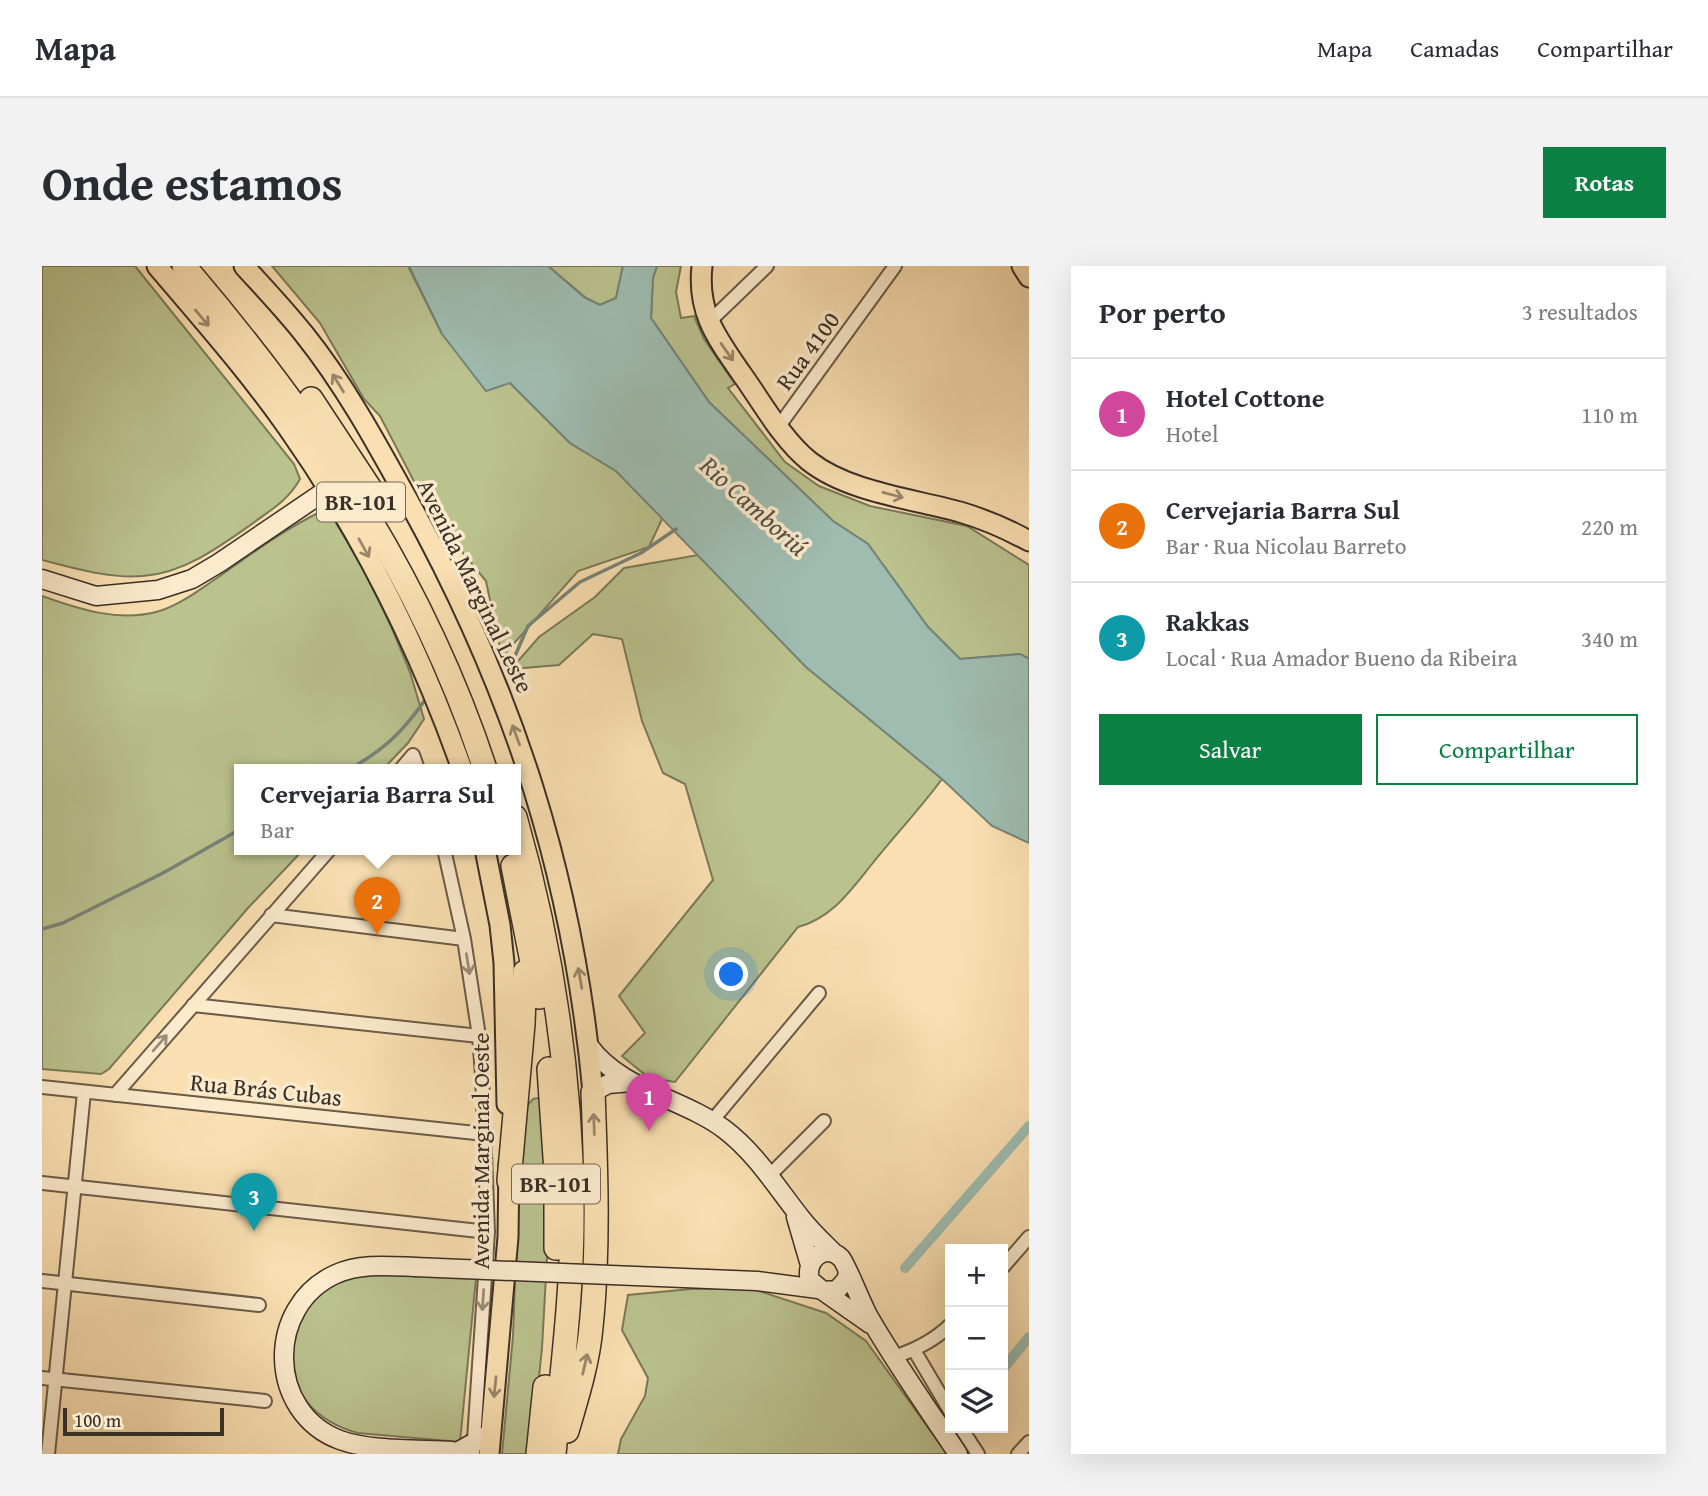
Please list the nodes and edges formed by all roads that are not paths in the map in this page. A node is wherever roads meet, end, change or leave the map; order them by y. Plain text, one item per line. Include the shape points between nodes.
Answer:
1 (157, 266) edge
2 (184, 266) edge
3 (204, 266) edge
4 (244, 266) edge
5 (702, 266) edge
6 (767, 266) edge
7 (895, 266) edge
8 (1022, 266) edge
9 (1029, 277) edge
10 (709, 322) junction
11 (779, 426) junction
12 (328, 489) junction
13 (1029, 541) edge
14 (42, 579) edge
15 (405, 764) edge
16 (416, 764) edge
17 (460, 764) edge
18 (483, 764) edge
19 (498, 764) edge
20 (521, 841) edge
21 (325, 855) edge
22 (445, 855) edge
23 (486, 855) edge
24 (509, 855) edge
25 (271, 915) junction
26 (524, 916) junction
27 (464, 939) junction
28 (819, 993) dead end
29 (193, 1004) junction
30 (479, 1036) junction
31 (589, 1046) junction
32 (632, 1082) junction
33 (42, 1087) edge
34 (84, 1092) junction
35 (593, 1092) junction
36 (115, 1095) junction
37 (712, 1121) junction
38 (824, 1121) dead end
39 (485, 1134) junction
40 (769, 1176) junction
41 (509, 1181) junction
42 (42, 1183) edge
43 (75, 1187) junction
44 (792, 1207) junction
45 (488, 1232) junction
46 (1029, 1237) edge
47 (834, 1253) junction
48 (1008, 1261) edge
49 (809, 1267) junction
50 (848, 1273) junction
51 (757, 1280) junction
52 (42, 1282) edge
53 (65, 1284) junction
54 (821, 1290) junction
55 (258, 1305) dead end
56 (876, 1328) junction
57 (945, 1330) edge
58 (914, 1350) junction
59 (894, 1357) junction
60 (49, 1378) edge
61 (265, 1401) dead end
62 (945, 1402) edge
63 (964, 1433) edge
64 (1029, 1442) edge
65 (474, 1448) edge
66 (48, 1454) edge
67 (538, 1454) edge
68 (554, 1454) edge
69 (561, 1454) edge
70 (958, 1454) edge
71 (978, 1454) edge
72 (1018, 1454) edge

1 -> 12 main road via 262,392
2 - 18 highway, BR-101 via 299,409 376,527 425,619
3 - 19 highway, BR-101 via 275,351 376,497 456,653
31 -> 4 main road, Avenida Marginal Leste via 569,917 552,846 482,646 374,441 305,335
5 - 10 main road via 703,310
6 - 10 street
7 - 11 street, Rua 4100
8 - 9 main road
10 -> 11 main road
11 -> 13 main road via 810,461 830,473 870,489 973,516
12 - 14 main road via 219,564 159,590 96,596
12 -> 17 main road via 403,623
15 - 16 street via 413,755
20 - 68 highway, BR-101 via 546,940 569,1120 568,1317
21 - 25 street
22 - 27 street
23 - 41 main road, Avenida Marginal Oeste via 504,963
24 - 26 highway, BR-101
25 - 27 street
25 - 29 street
26 - 41 highway via 524,1012
26 - 67 highway, BR-101 via 548,1055 556,1171 554,1286
27 -> 30 street
28 - 37 street
29 - 30 street
36 -> 29 street
30 - 39 street
31 - 32 main road
31 - 35 main road, Avenida Marginal Leste
32 - 35 main road via 608,1084
32 - 37 main road
33 - 34 street, Rua Brás Cubas
34 - 36 street, Rua Brás Cubas
34 - 43 street
69 -> 35 highway via 591,1328 596,1257
36 - 39 street, Rua Brás Cubas
37 - 40 main road
38 - 40 street
39 - 45 street
40 - 44 main road
41 -> 65 main road, Avenida Marginal Oeste via 505,1272
42 - 43 street
43 - 45 street
43 - 53 street
44 - 47 main road
44 - 49 main road
45 -> 65 street
46 - 48 street
47 - 49 main road via 822,1253
47 - 50 main road via 844,1261
49 - 51 main road
49 - 54 main road via 810,1280
50 - 54 main road via 837,1290
50 - 56 main road
51 - 54 main road
51 - 65 main road, bridge via 375,1266 353,1268 320,1283 297,1309 284,1339 285,1374 307,1417 340,1440 360,1444
52 - 53 street
53 - 55 street
53 - 60 street
54 - 56 main road
56 - 59 main road
57 - 58 street
58 - 59 street
58 - 62 street
59 - 70 main road
60 - 61 street
60 - 66 street
63 - 71 street
64 - 72 street

